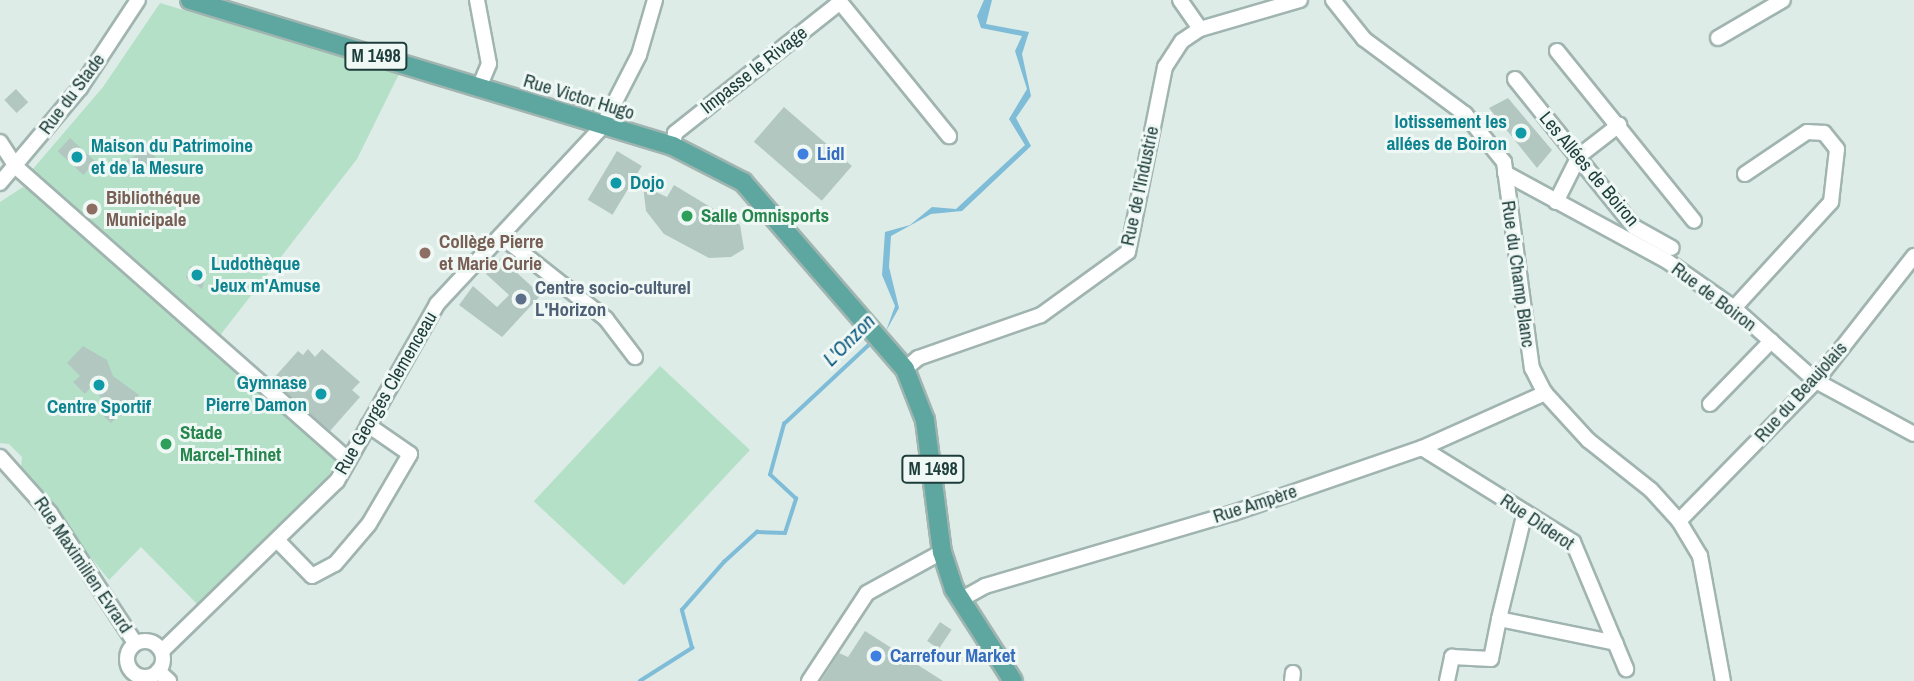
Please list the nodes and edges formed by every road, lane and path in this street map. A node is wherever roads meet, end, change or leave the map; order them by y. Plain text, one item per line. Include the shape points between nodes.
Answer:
1 (138, 0) edge
2 (190, 0) edge
3 (477, 0) edge
4 (656, 0) edge
5 (1180, 0) edge
6 (1300, 0) edge
7 (1333, 0) edge
8 (1783, 0) edge
9 (1200, 29) junction
10 (1718, 38) dead end
11 (1557, 51) dead end
12 (1515, 79) dead end
13 (478, 88) junction
14 (1619, 125) junction
15 (602, 127) junction
16 (949, 136) dead end
17 (0, 142) edge
18 (673, 146) junction
19 (1579, 156) junction
20 (16, 167) junction
21 (1505, 173) junction
22 (1745, 174) dead end
23 (0, 183) edge
24 (1556, 202) junction
25 (1694, 221) dead end
26 (501, 236) junction
27 (1672, 248) dead end
28 (1914, 256) edge
29 (1734, 308) junction
30 (1771, 341) junction
31 (635, 357) dead end
32 (905, 369) junction
33 (1816, 382) junction
34 (1545, 393) junction
35 (1710, 404) dead end
36 (368, 425) junction
37 (1914, 434) edge
38 (1422, 448) junction
39 (0, 457) edge
40 (348, 460) junction
41 (1525, 512) junction
42 (1679, 521) junction
43 (277, 540) junction
44 (942, 551) junction
45 (960, 600) junction
46 (1499, 620) junction
47 (135, 643) junction
48 (1616, 643) junction
49 (162, 651) junction
50 (1626, 669) dead end
51 (164, 676) edge
52 (137, 679) edge
53 (809, 681) edge
54 (1013, 681) edge
55 (1447, 681) edge
56 (1723, 681) edge

1 - 20 street, Rue du Stade via 80,88
2 - 13 main road, Rue Victor Hugo / M 1498
3 - 13 street via 489,57
4 - 15 street, Rue Georges Clemenceau via 639,55
5 - 9 street
6 - 9 street, Rue de l'Industrie
7 - 21 street, Rue du Champ Blanc via 1364,39 1465,114 1504,162
8 - 10 street
9 - 32 street, Rue de l'Industrie via 1182,41 1165,67 1128,253 1041,315 918,358
11 - 14 street
12 - 19 street, Les Allées de Boiron
13 - 15 main road, Rue Victor Hugo / M 1498
14 - 19 street
14 - 25 street
15 - 18 main road, Rue Victor Hugo / M 1498
15 - 26 street, Rue Georges Clemenceau
16 - 18 street, Impasse le Rivage via 840,2 675,133
17 - 20 street
18 - 32 main road, Rue Victor Hugo / M 1498 via 743,182
19 - 24 street
19 - 27 street, Les Allées de Boiron via 1634,228
20 - 23 street, Rue du Stade
20 - 40 street
21 - 24 street, Rue de Boiron
21 - 34 street, Rue du Champ Blanc via 1523,329 1532,368
22 - 29 street via 1807,132 1824,133 1837,149 1831,202
24 - 29 street, Rue de Boiron via 1667,261
26 - 31 street via 606,319
26 - 36 street, Rue Georges Clemenceau via 423,323
28 - 33 street, Rue du Beaujolais
29 - 30 street, Rue de Boiron
30 - 33 street, Rue de Boiron
30 - 35 street
32 - 44 main road, M 1498 via 925,420
33 - 37 street, Rue de Boiron
33 - 42 street, Rue du Beaujolais
34 - 38 street, Rue Ampère
34 - 42 street, Rue du Champ Blanc via 1588,440 1651,490
36 - 40 street, Rue Georges Clemenceau
36 - 43 street via 411,454 369,524 335,564 312,576
38 - 41 street, Rue Diderot
38 - 45 street, Rue Ampère via 1233,513 985,586
39 - 47 street, Rue Maximilien Evrard via 50,513
40 - 43 street, Rue Georges Clemenceau via 337,481
41 - 46 street
41 - 48 street, Rue Diderot via 1581,553
42 - 56 street, Rue du Champ Blanc via 1700,556
43 - 49 street, Rue Georges Clemenceau
44 - 45 main road, M 1498
44 - 53 street via 867,593
45 - 54 main road, M 1498
46 - 48 street
46 - 55 street via 1491,659 1452,657
47 - 49 street via 153,642
47 - 52 street via 126,661
48 - 50 street, Rue Diderot
49 - 51 street
51 - 52 street

